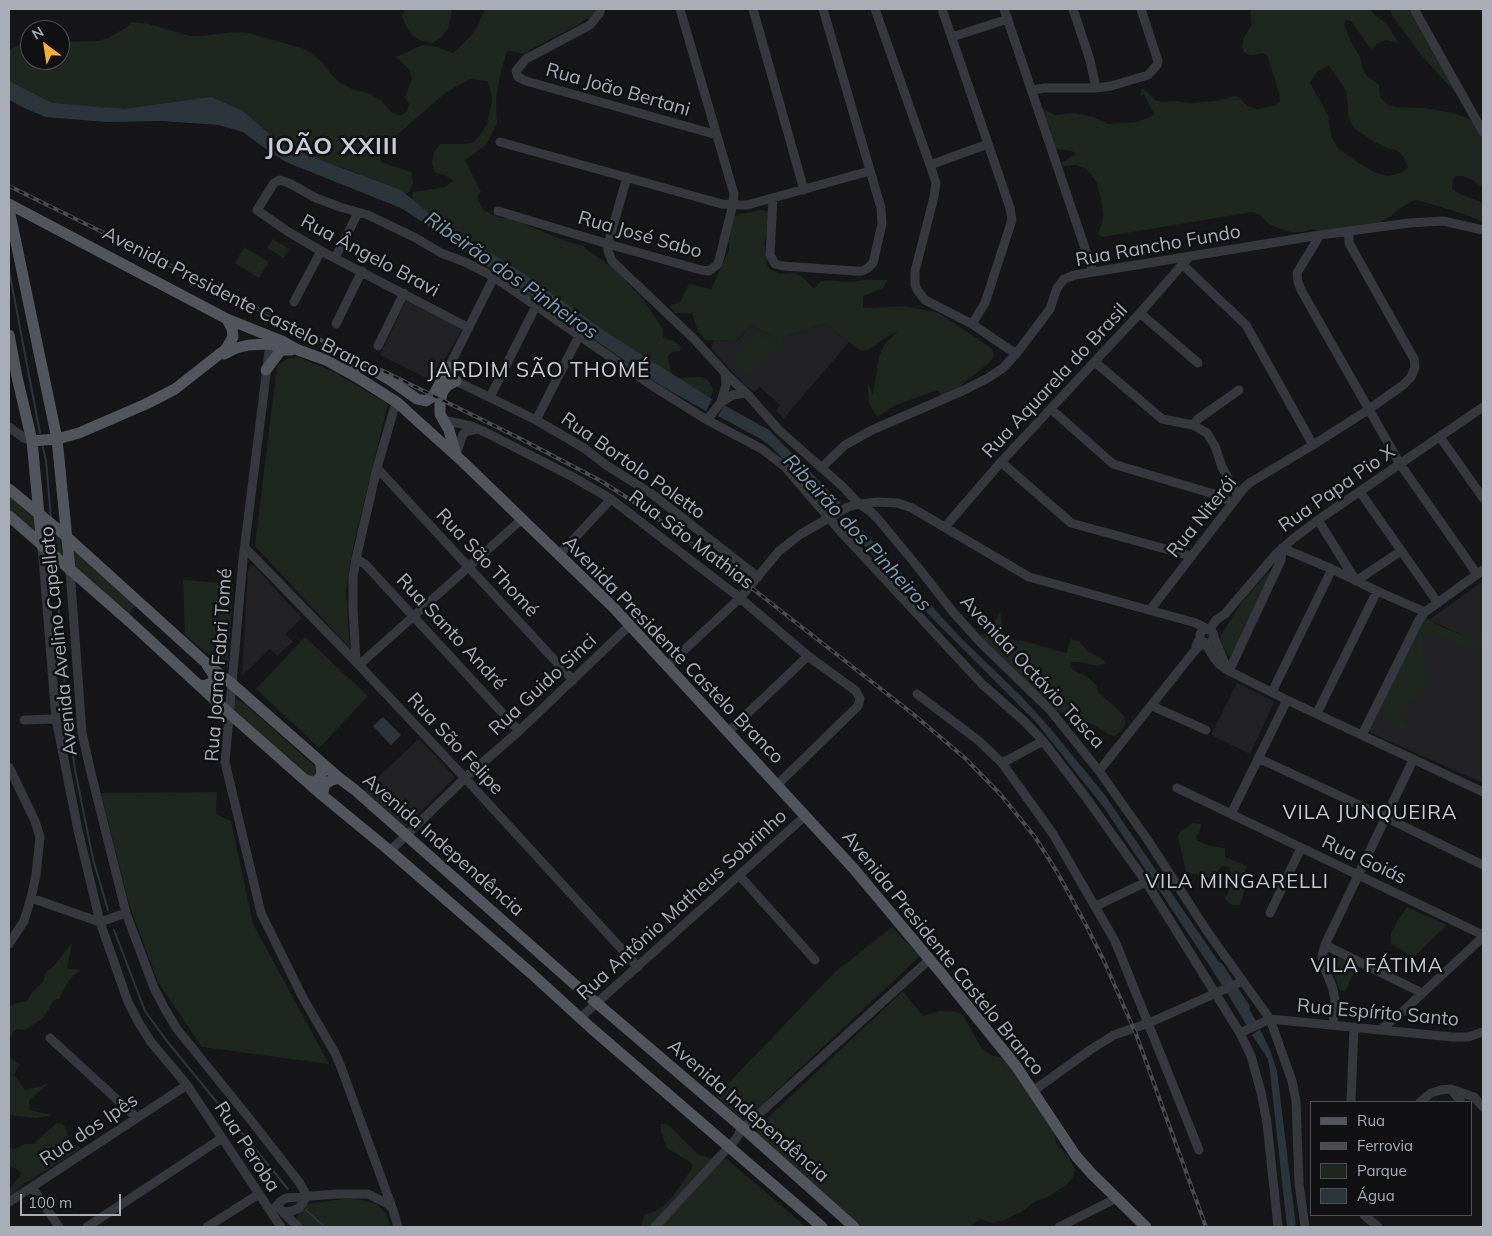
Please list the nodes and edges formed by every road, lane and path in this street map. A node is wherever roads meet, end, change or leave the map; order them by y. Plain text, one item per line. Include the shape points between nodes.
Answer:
1 (601, 9) edge
2 (680, 9) edge
3 (753, 9) edge
4 (823, 9) edge
5 (875, 9) edge
6 (942, 9) edge
7 (1004, 9) edge
8 (1073, 9) edge
9 (1141, 9) edge
10 (1414, 9) edge
11 (1008, 19) junction
12 (952, 37) junction
13 (1096, 88) junction
14 (1033, 90) junction
15 (1483, 132) edge
16 (717, 135) junction
17 (500, 142) dead end
18 (988, 144) junction
19 (930, 164) junction
20 (870, 171) junction
21 (627, 177) junction
22 (804, 190) junction
23 (773, 199) junction
24 (9, 204) edge
25 (733, 204) junction
26 (9, 208) edge
27 (498, 211) dead end
28 (358, 213) junction
29 (1483, 230) edge
30 (1349, 232) junction
31 (1320, 234) junction
32 (608, 244) junction
33 (321, 251) junction
34 (1189, 257) junction
35 (335, 258) junction
36 (1183, 265) junction
37 (362, 271) junction
38 (1093, 272) junction
39 (494, 277) junction
40 (404, 293) junction
41 (294, 302) dead end
42 (536, 306) junction
43 (1140, 313) junction
44 (227, 319) junction
45 (336, 324) dead end
46 (972, 324) junction
47 (469, 328) junction
48 (9, 335) edge
49 (579, 336) junction
50 (276, 342) junction
51 (250, 345) junction
52 (378, 346) dead end
53 (298, 350) junction
54 (1016, 354) junction
55 (215, 358) junction
56 (1095, 362) junction
57 (1198, 363) dead end
58 (336, 365) junction
59 (449, 367) junction
60 (266, 370) junction
61 (726, 373) junction
62 (456, 381) junction
63 (1239, 390) dead end
64 (746, 393) junction
65 (490, 397) junction
66 (721, 402) junction
67 (398, 403) junction
68 (1051, 409) junction
69 (1368, 410) junction
70 (1482, 410) edge
71 (710, 417) junction
72 (443, 420) junction
73 (536, 420) junction
74 (28, 424) junction
75 (1193, 425) junction
76 (12, 429) edge
77 (477, 429) junction
78 (1440, 437) junction
79 (57, 439) junction
80 (32, 441) junction
81 (1313, 445) junction
82 (456, 455) junction
83 (1001, 462) junction
84 (1400, 464) junction
85 (377, 468) junction
86 (821, 468) junction
87 (9, 489) edge
88 (1360, 492) junction
89 (1483, 498) edge
90 (610, 499) junction
91 (1235, 500) junction
92 (859, 504) junction
93 (9, 516) edge
94 (40, 516) junction
95 (832, 516) junction
96 (522, 518) junction
97 (1318, 520) junction
98 (944, 527) junction
99 (66, 537) junction
100 (42, 546) junction
101 (245, 548) junction
102 (1282, 548) junction
103 (1401, 551) junction
104 (559, 554) junction
105 (1191, 556) junction
106 (356, 559) junction
107 (1269, 562) junction
108 (468, 568) junction
109 (1332, 569) junction
110 (70, 570) junction
111 (1480, 572) edge
112 (1274, 575) junction
113 (758, 577) junction
114 (1356, 580) junction
115 (1377, 591) junction
116 (740, 598) junction
117 (1438, 603) junction
118 (1150, 610) junction
119 (1426, 612) junction
120 (414, 616) junction
121 (1184, 620) junction
122 (130, 621) junction
123 (163, 624) junction
124 (630, 625) junction
125 (1211, 633) junction
126 (1202, 640) junction
127 (808, 656) junction
128 (205, 662) junction
129 (358, 664) junction
130 (668, 665) junction
131 (1228, 670) junction
132 (573, 680) junction
133 (232, 684) junction
134 (200, 685) junction
135 (1272, 692) junction
136 (917, 694) dead end
137 (1286, 700) junction
138 (1152, 706) junction
139 (229, 713) junction
140 (1317, 713) junction
141 (56, 718) junction
142 (24, 720) dead end
143 (1206, 730) dead end
144 (520, 731) junction
145 (728, 732) junction
146 (1362, 735) junction
147 (1043, 741) junction
148 (1258, 758) junction
149 (1413, 760) junction
150 (320, 761) junction
151 (1002, 763) junction
152 (9, 767) edge
153 (1099, 771) junction
154 (339, 778) junction
155 (465, 778) junction
156 (306, 780) junction
157 (12, 781) edge
158 (777, 785) junction
159 (1177, 788) dead end
160 (1483, 792) edge
161 (322, 795) junction
162 (1231, 814) junction
163 (806, 816) junction
164 (1387, 818) junction
165 (405, 834) junction
166 (1300, 848) junction
167 (390, 851) junction
168 (1483, 865) edge
169 (739, 875) junction
170 (1358, 876) junction
171 (1146, 882) junction
172 (31, 898) junction
173 (1096, 906) junction
174 (126, 913) junction
175 (1270, 913) dead end
176 (100, 922) junction
177 (1483, 936) edge
178 (9, 944) edge
179 (1325, 945) junction
180 (930, 959) junction
181 (815, 960) dead end
182 (638, 968) junction
183 (1243, 981) junction
184 (1217, 992) junction
185 (1422, 993) junction
186 (597, 1003) junction
187 (1400, 1014) junction
188 (580, 1018) junction
189 (1266, 1020) junction
190 (1149, 1023) junction
191 (1333, 1025) junction
192 (1354, 1027) junction
193 (1380, 1030) junction
194 (1243, 1031) junction
195 (1397, 1032) junction
196 (1483, 1032) edge
197 (50, 1038) dead end
198 (187, 1085) junction
199 (1451, 1089) junction
200 (1033, 1091) junction
201 (1472, 1100) edge
202 (1351, 1101) edge
203 (1421, 1101) edge
204 (1460, 1101) edge
205 (1483, 1107) edge
206 (136, 1118) junction
207 (743, 1128) junction
208 (222, 1138) junction
209 (729, 1146) junction
210 (1199, 1150) dead end
211 (382, 1180) junction
212 (32, 1187) junction
213 (259, 1194) junction
214 (368, 1194) junction
215 (307, 1196) junction
216 (1117, 1198) junction
217 (9, 1202) edge
218 (273, 1209) junction
219 (394, 1210) junction
220 (284, 1212) junction
221 (1365, 1216) edge
222 (60, 1227) edge
223 (87, 1227) edge
224 (207, 1227) edge
225 (280, 1227) edge
226 (298, 1227) edge
227 (398, 1227) edge
228 (655, 1227) edge
229 (822, 1227) edge
230 (854, 1227) edge
231 (1059, 1227) edge
232 (1146, 1227) edge
233 (1278, 1227) edge
234 (1305, 1227) edge
235 (1378, 1227) edge

1 - 16 street, Rua João Bertani via 590,24 526,59 516,71 518,77
2 - 16 street, Rua José Sabo
3 - 22 street
4 - 20 street
5 - 19 street
6 - 12 street
7 - 11 street
8 - 13 street
9 - 13 street via 1157,65 1148,75
10 - 15 street
11 - 12 street
11 - 14 street
12 - 18 street
13 - 14 street
14 - 38 street
16 - 25 street, Rua José Sabo via 732,184
17 - 21 street
18 - 19 street
18 - 46 street via 1012,220 985,303
19 - 46 street via 936,184 915,271 915,284 925,300
20 - 22 street
20 - 23 street via 882,208 882,224 873,263 862,271 775,264 770,255
21 - 25 street via 722,204
21 - 32 street
22 - 23 street
23 - 25 street via 747,205
24 - 44 main road, Avenida Presidente Castelo Branco
25 - 32 street, Rua José Sabo via 718,264 709,271
26 - 79 main road, Avenida Avelino Capellato
27 - 32 street, Rua José Sabo
28 - 33 street, Rua Ângelo Bravi via 316,198 289,182 274,182 257,210
28 - 35 street
28 - 39 street
29 - 30 street, Rua Rancho Fundo via 1429,221
30 - 31 street, Rua Rancho Fundo
30 - 69 street, Rua Niterói via 1349,243 1416,367 1412,377
31 - 34 street, Rua Rancho Fundo
31 - 69 street via 1297,273 1298,282
32 - 61 street, Avenida Octávio Tasca via 615,265
33 - 35 street, Rua Ângelo Bravi
33 - 41 street
34 - 36 street, Rua Aquarela do Brasil
34 - 38 street, Rua Rancho Fundo
35 - 37 street, Rua Ângelo Bravi
36 - 43 street, Rua Aquarela do Brasil
36 - 81 street via 1246,324
37 - 40 street, Rua Ângelo Bravi
37 - 45 street
38 - 54 street, Rua Rancho Fundo via 1064,279 1057,288 1050,309
39 - 42 street
39 - 47 street
40 - 47 street, Rua Ângelo Bravi
40 - 52 street
42 - 49 street
42 - 65 street
43 - 56 street, Rua Aquarela do Brasil
43 - 57 street
44 - 50 main road, Avenida Presidente Castelo Branco
44 - 55 main road via 233,337
46 - 54 street
47 - 59 street
48 - 74 main road
49 - 71 street via 654,387
49 - 73 street
50 - 51 main road
50 - 53 main road, Avenida Presidente Castelo Branco
50 - 60 street, Rua Joana Fabri Tomé
51 - 55 main road
51 - 60 street via 264,357
53 - 58 main road, Avenida Presidente Castelo Branco
53 - 60 main road via 281,350
54 - 86 street, Rua Rancho Fundo via 988,378 845,445
55 - 79 main road via 174,389 146,404
56 - 68 street, Rua Aquarela do Brasil
56 - 75 street via 1162,418
58 - 59 main road via 370,370 417,399 426,401 433,396
58 - 67 main road, Avenida Presidente Castelo Branco
59 - 62 street via 450,375
60 - 101 street, Rua Joana Fabri Tomé
61 - 64 street, Avenida Octávio Tasca
61 - 66 street
62 - 65 street, Rua Bortolo Poletto
62 - 72 main road via 441,395 440,414
63 - 75 street
64 - 66 street via 733,395
64 - 86 street, Avenida Octávio Tasca via 779,430
65 - 73 street, Rua Bortolo Poletto
66 - 71 street
67 - 82 main road, Avenida Presidente Castelo Branco
67 - 85 street
68 - 83 street, Rua Aquarela do Brasil
68 - 91 street via 1113,464
69 - 81 street, Rua Niterói
69 - 84 street
70 - 78 street, Rua Papa Pio X
71 - 95 street via 774,458
72 - 77 street, Rua São Mathias
72 - 82 main road
73 - 113 street, Rua Bortolo Poletto via 652,494
74 - 76 street via 22,429
74 - 80 main road
75 - 91 street via 1211,438
76 - 80 street
77 - 82 street via 463,434
77 - 90 street, Rua São Mathias
78 - 84 street, Rua Papa Pio X
78 - 89 street
79 - 80 main road
79 - 99 main road, Avenida Avelino Capellato
80 - 94 main road
81 - 91 street, Rua Niterói via 1250,482
82 - 96 main road, Avenida Presidente Castelo Branco
83 - 98 street, Rua Aquarela do Brasil
83 - 105 street via 1071,523
84 - 88 street, Rua Papa Pio X
84 - 111 street
85 - 106 street
85 - 108 street, Rua São Thomé
86 - 92 street, Avenida Octávio Tasca
87 - 94 main road, Avenida Independência
88 - 97 street, Rua Papa Pio X
88 - 103 street
90 - 104 street
90 - 116 street, Rua São Mathias
91 - 105 street, Rua Niterói
92 - 95 street
92 - 98 street via 898,504 912,508
92 - 153 street, Avenida Octávio Tasca via 878,520 980,642 1050,710
93 - 100 main road, Avenida Independência
94 - 99 main road, Avenida Independência
94 - 100 main road
95 - 113 street via 779,551
95 - 147 street via 855,547 982,684
96 - 104 main road, Avenida Presidente Castelo Branco
96 - 108 street
97 - 102 street, Rua Papa Pio X
97 - 114 street
98 - 118 street via 1029,577
99 - 110 main road, Avenida Avelino Capellato
99 - 123 main road, Avenida Independência
100 - 110 main road, Avenida Independência
100 - 141 street, Avenida Avelino Capellato
101 - 129 street, Rua São Felipe
101 - 133 street, Rua Joana Fabri Tomé
102 - 107 street, Rua Papa Pio X
102 - 109 street
102 - 112 street
103 - 114 street
103 - 117 street
104 - 124 main road, Avenida Presidente Castelo Branco
105 - 118 street, Rua Niterói
106 - 120 street, Rua Santo André via 365,564
106 - 129 street via 353,608
107 - 112 street
107 - 125 street, Rua Papa Pio X
108 - 120 street
108 - 132 street, Rua São Thomé
109 - 114 street
109 - 135 street
110 - 122 main road, Avenida Independência
110 - 174 street, Avenida Avelino Capellato via 82,733
111 - 117 street
112 - 131 street
113 - 116 street
114 - 115 street
115 - 119 street
115 - 140 street
116 - 127 street, Rua São Mathias
116 - 130 street
117 - 119 street
118 - 121 street
119 - 146 street via 1419,620
120 - 129 street
120 - 144 street, Rua Santo André
121 - 125 street via 1196,623
121 - 126 street
122 - 123 main road via 138,609
122 - 134 main road, Avenida Independência
123 - 128 main road, Avenida Independência
124 - 130 main road, Avenida Presidente Castelo Branco
124 - 132 street, Rua Guido Sinci
125 - 126 street via 1203,630
125 - 126 street via 1212,642
125 - 131 street
126 - 131 street via 1215,659
126 - 138 street
127 - 145 street
127 - 158 street, Rua São Mathias via 856,691 860,700 858,706
128 - 133 main road, Avenida Independência
128 - 134 main road via 214,675 213,682
129 - 155 street, Rua São Felipe
130 - 145 main road, Avenida Presidente Castelo Branco
131 - 135 street
132 - 144 street, Rua Guido Sinci
133 - 139 street, Rua Joana Fabri Tomé
133 - 150 main road, Avenida Independência
134 - 139 main road, Avenida Independência
135 - 137 street
136 - 151 street via 980,741
137 - 140 street
137 - 148 street
138 - 143 street
138 - 153 street
139 - 156 main road, Avenida Independência
139 - 211 street, Rua Joana Fabri Tomé via 226,770 261,913 341,1066
140 - 146 street
141 - 142 street
141 - 176 street, Avenida Avelino Capellato
144 - 155 street, Rua Guido Sinci
145 - 158 main road, Avenida Presidente Castelo Branco
146 - 149 street
147 - 151 street
147 - 171 street
148 - 162 street
148 - 164 street
149 - 160 street
149 - 164 street
150 - 154 main road, Avenida Independência
150 - 156 main road via 321,776 316,782
151 - 173 street via 1053,834
152 - 157 street
153 - 183 street, Avenida Octávio Tasca
154 - 161 main road via 325,784
154 - 165 main road, Avenida Independência
155 - 165 street, Rua Guido Sinci
155 - 182 street, Rua São Felipe
156 - 161 main road, Avenida Independência
157 - 172 street via 36,820 40,837
158 - 163 main road, Avenida Presidente Castelo Branco
159 - 162 street, Rua Goiás
161 - 167 main road, Avenida Independência
162 - 166 street, Rua Goiás
163 - 169 street, Rua Antônio Matheus Sobrinho
163 - 180 main road, Avenida Presidente Castelo Branco
164 - 168 street
164 - 170 street
165 - 167 street, Rua Guido Sinci
165 - 186 main road, Avenida Independência
166 - 170 street, Rua Goiás
166 - 175 street
167 - 188 main road, Avenida Independência
169 - 181 street
169 - 182 street, Rua Antônio Matheus Sobrinho
170 - 177 street, Rua Goiás
170 - 179 street
171 - 173 street
171 - 184 street
172 - 176 street
172 - 178 street via 24,921
173 - 190 street via 1115,941
174 - 176 street
174 - 215 street, Avenida Avelino Capellato via 165,1010
176 - 198 street, Avenida Avelino Capellato via 128,1002 139,1023
177 - 185 street
179 - 185 street
179 - 191 street via 1323,964 1335,1000
180 - 200 main road, Avenida Presidente Castelo Branco
180 - 207 street
182 - 186 street, Rua Antônio Matheus Sobrinho
183 - 184 street
183 - 189 street, Avenida Octávio Tasca
184 - 190 street
184 - 194 street
185 - 187 street
186 - 188 street, Rua Antônio Matheus Sobrinho
186 - 207 main road, Avenida Independência
187 - 193 street
187 - 195 street
188 - 209 main road, Avenida Independência
189 - 191 street, Rua Espírito Santo
189 - 194 street
189 - 234 street, Avenida Octávio Tasca via 1294,1091 1299,1184
190 - 200 street via 1114,1036 1090,1050
190 - 210 street
191 - 192 street, Rua Espírito Santo
192 - 193 street, Rua Espírito Santo
192 - 202 street
193 - 195 street, Rua Espírito Santo
194 - 233 street via 1262,1092
195 - 196 street, Rua Espírito Santo via 1452,1037 1468,1037
197 - 206 street
198 - 206 street, Rua dos Ipês
198 - 208 street, Rua Peroba
199 - 201 street
199 - 203 street via 1431,1093
199 - 204 street
200 - 216 main road, Avenida Presidente Castelo Branco via 1076,1156
201 - 205 street
206 - 212 street, Rua dos Ipês
207 - 209 street
207 - 230 main road, Avenida Independência
208 - 213 street, Rua Peroba
208 - 223 street
209 - 228 street
209 - 229 main road, Avenida Independência
211 - 214 street via 376,1190
211 - 219 street, Rua Joana Fabri Tomé
212 - 217 street, Rua dos Ipês
212 - 222 street
213 - 218 street
213 - 224 street
214 - 215 street
214 - 219 street
215 - 218 street via 286,1198
215 - 220 street via 299,1208
216 - 231 street
216 - 232 main road, Avenida Presidente Castelo Branco
218 - 220 street
218 - 225 street, Rua Peroba
219 - 227 street, Rua Joana Fabri Tomé
220 - 226 street
221 - 235 street

